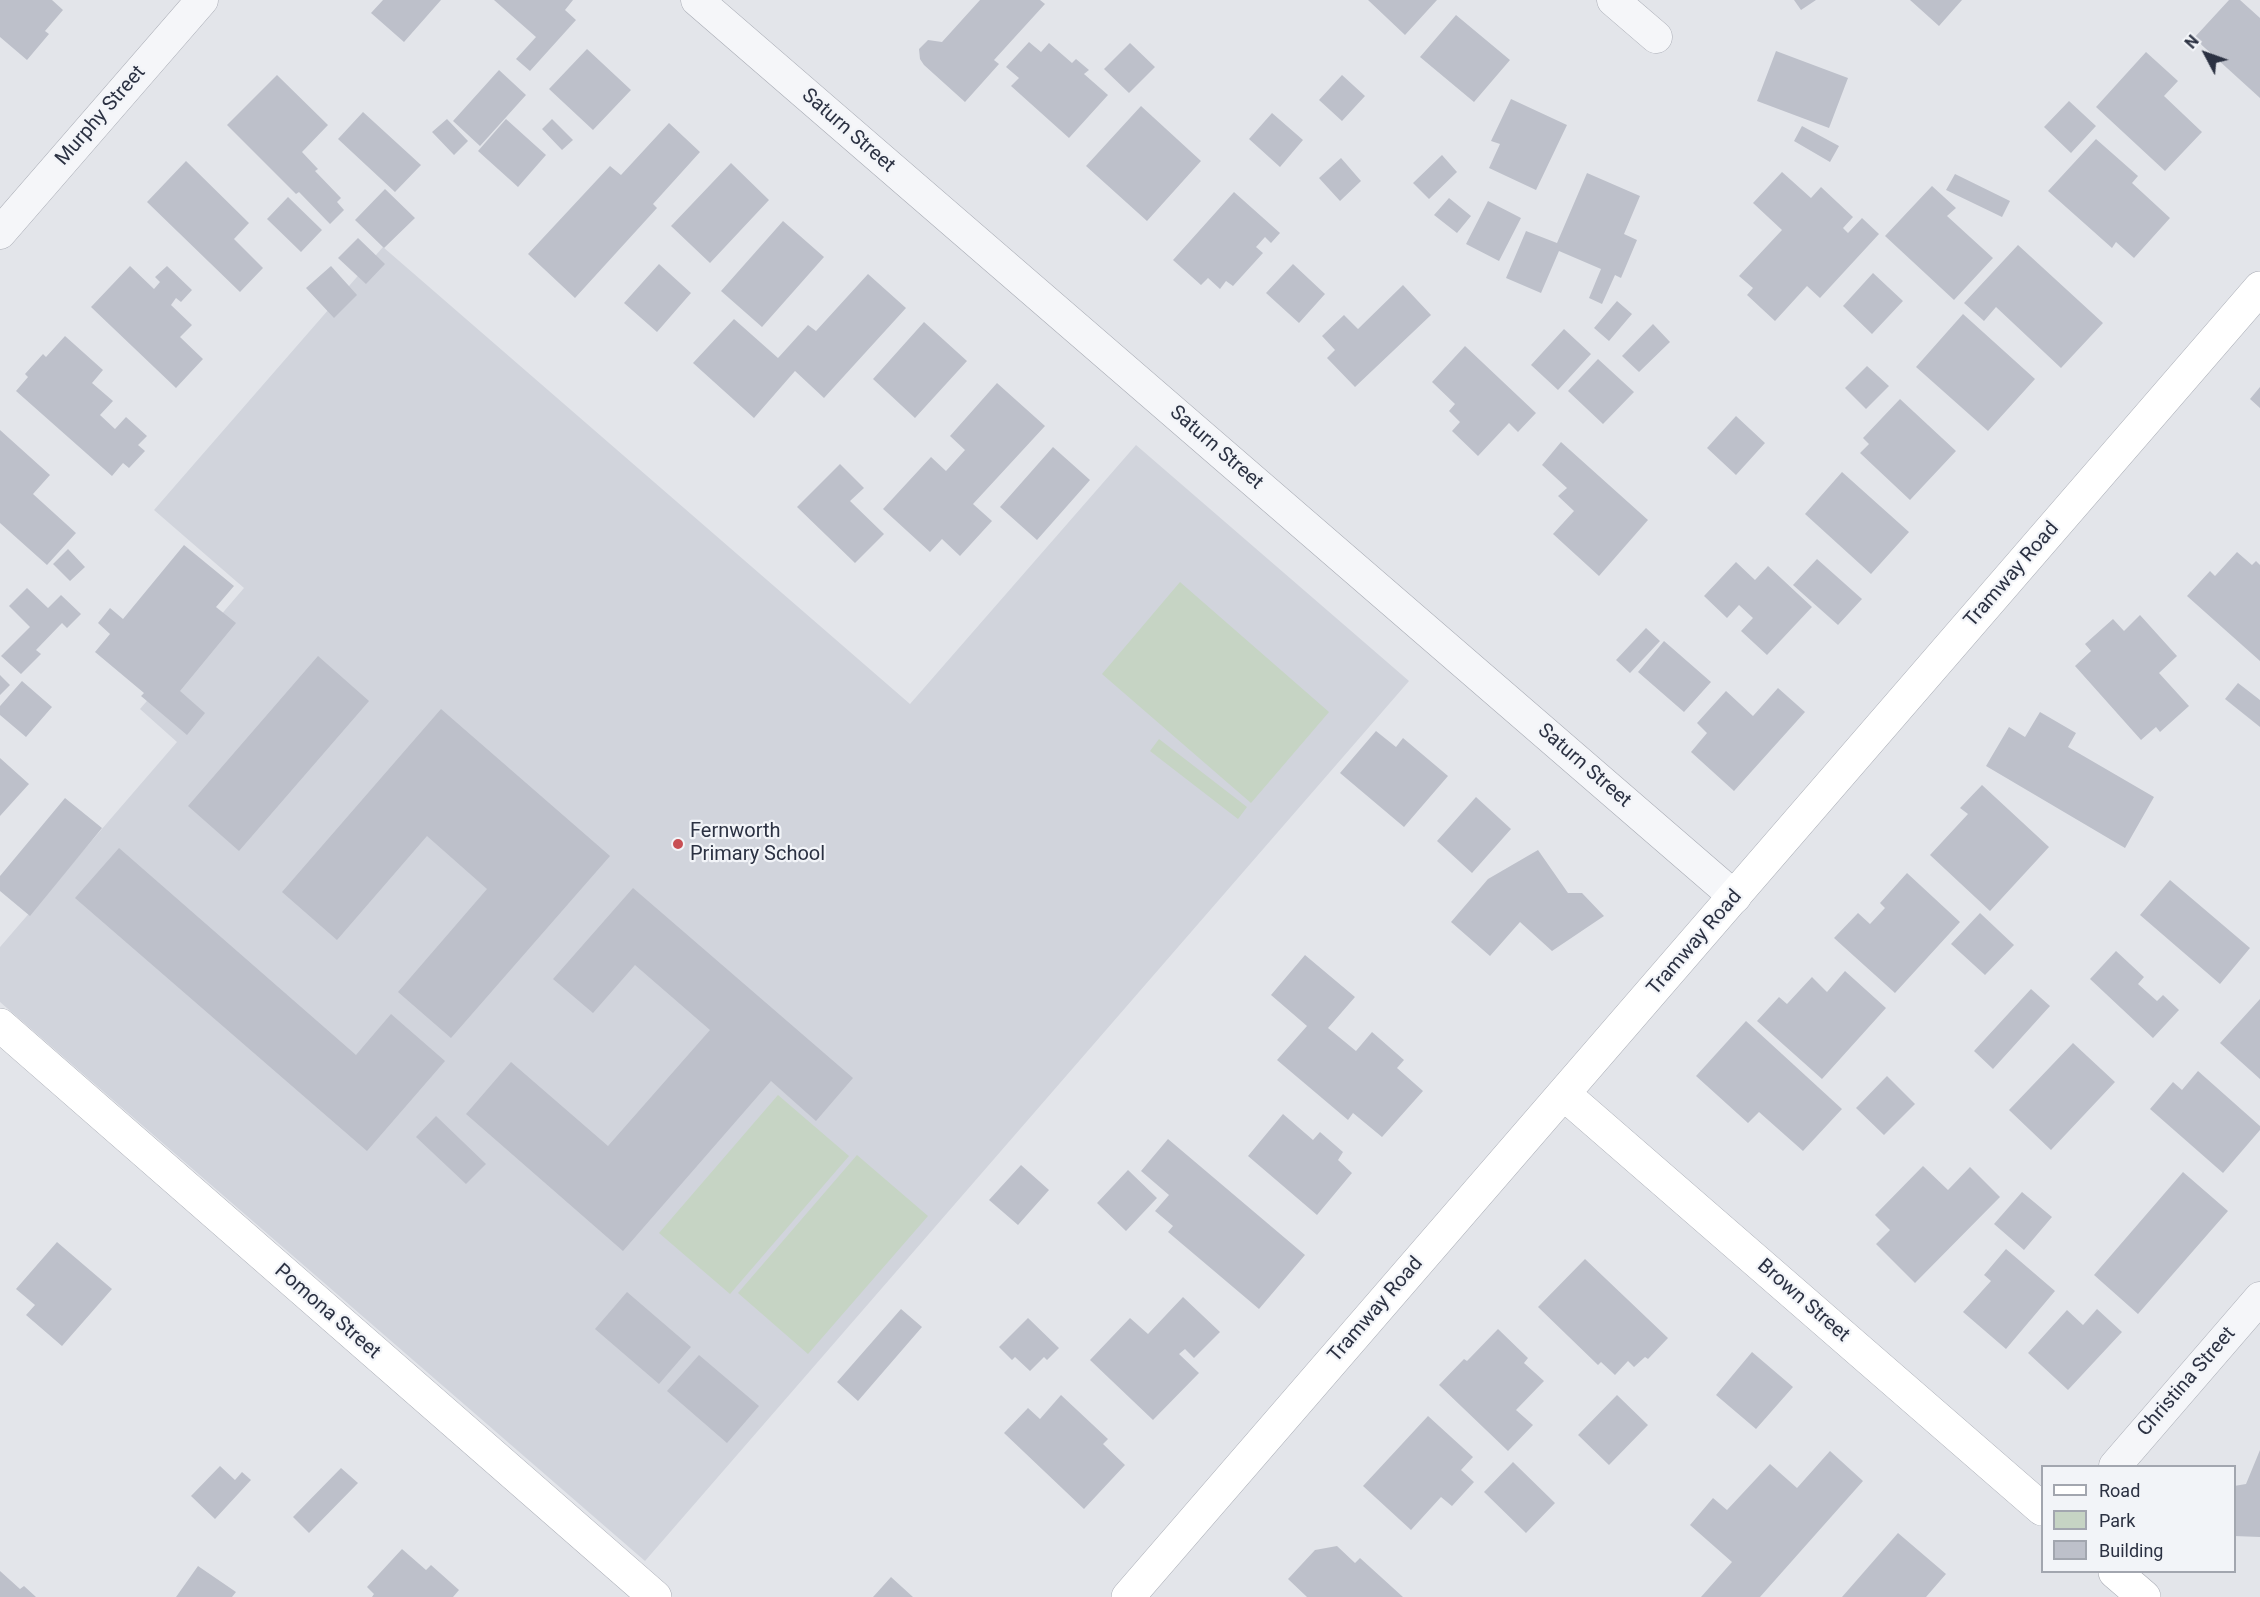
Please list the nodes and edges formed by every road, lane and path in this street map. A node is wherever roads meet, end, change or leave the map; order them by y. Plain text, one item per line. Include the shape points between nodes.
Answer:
1 (202, 0) edge
2 (697, 0) edge
3 (1613, 0) edge
4 (1656, 37) dead end
5 (0, 233) edge
6 (2260, 288) edge
7 (1735, 897) junction
8 (0, 1026) edge
9 (1564, 1094) junction
10 (2260, 1298) edge
11 (2117, 1465) edge
12 (2041, 1507) edge
13 (2116, 1573) edge
14 (655, 1597) edge
15 (1128, 1597) edge
16 (2144, 1597) edge

1 - 5 street, Murphy Street
2 - 7 street, Saturn Street
3 - 4 street
6 - 7 street, Tramway Road
7 - 9 street, Tramway Road
8 - 14 street, Pomona Street
9 - 12 street, Brown Street
9 - 15 street, Tramway Road
10 - 11 street, Christina Street
13 - 16 street

